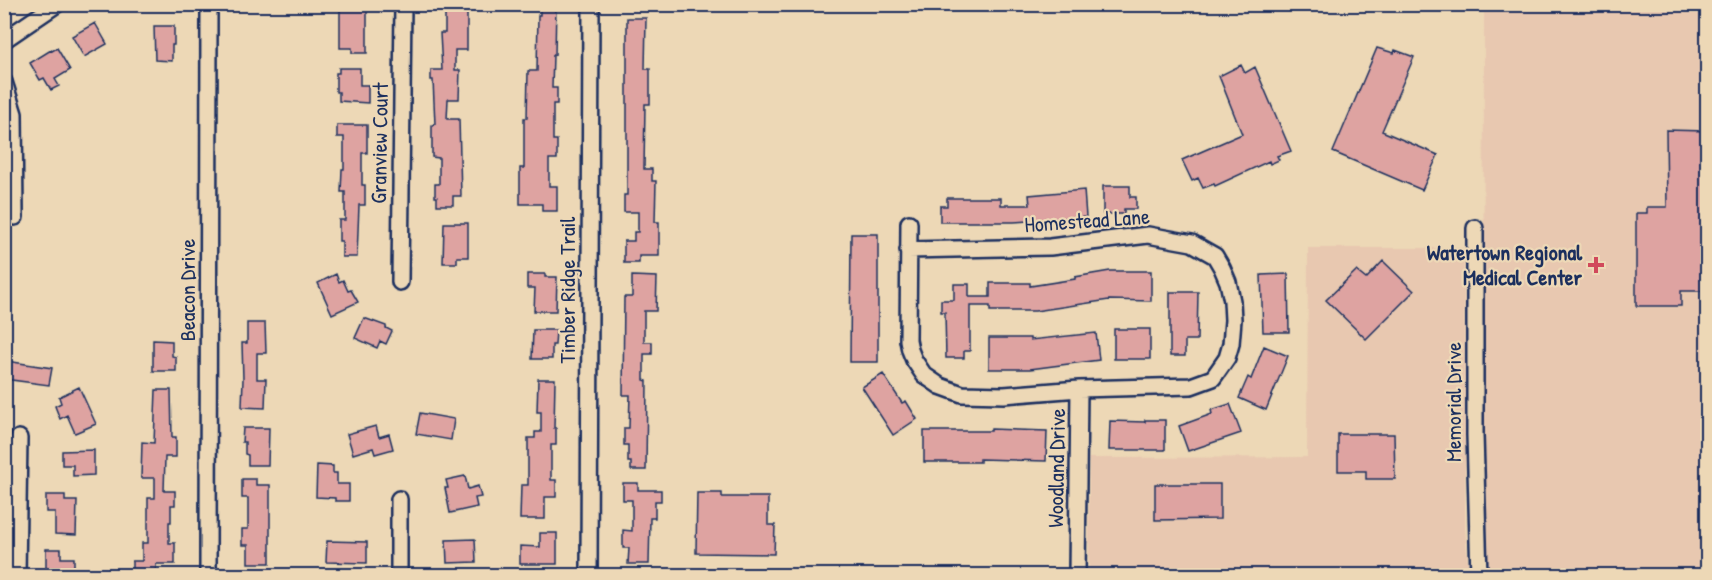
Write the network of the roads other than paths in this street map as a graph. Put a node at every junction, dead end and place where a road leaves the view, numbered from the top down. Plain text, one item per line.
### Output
1 (57, 4) edge
2 (209, 4) edge
3 (403, 4) edge
4 (591, 4) edge
5 (4, 40) edge
6 (4, 82) edge
7 (15, 217) dead end
8 (909, 223) dead end
9 (1475, 228) dead end
10 (908, 250) junction
11 (400, 282) dead end
12 (1079, 389) junction
13 (19, 438) dead end
14 (399, 499) dead end
15 (16, 576) edge
16 (208, 576) edge
17 (399, 576) edge
18 (589, 576) edge
19 (1077, 576) edge
20 (1479, 576) edge

1 - 5 street
2 - 16 street, Beacon Drive
3 - 11 street, Granview Court
4 - 18 street, Timber Ridge Trail
6 - 7 street
8 - 10 street, Woodland Drive
9 - 20 street, Memorial Drive
10 - 12 street, Woodland Drive
10 - 12 street, Homestead Lane
12 - 19 street, Woodland Drive
13 - 15 street
14 - 17 street

